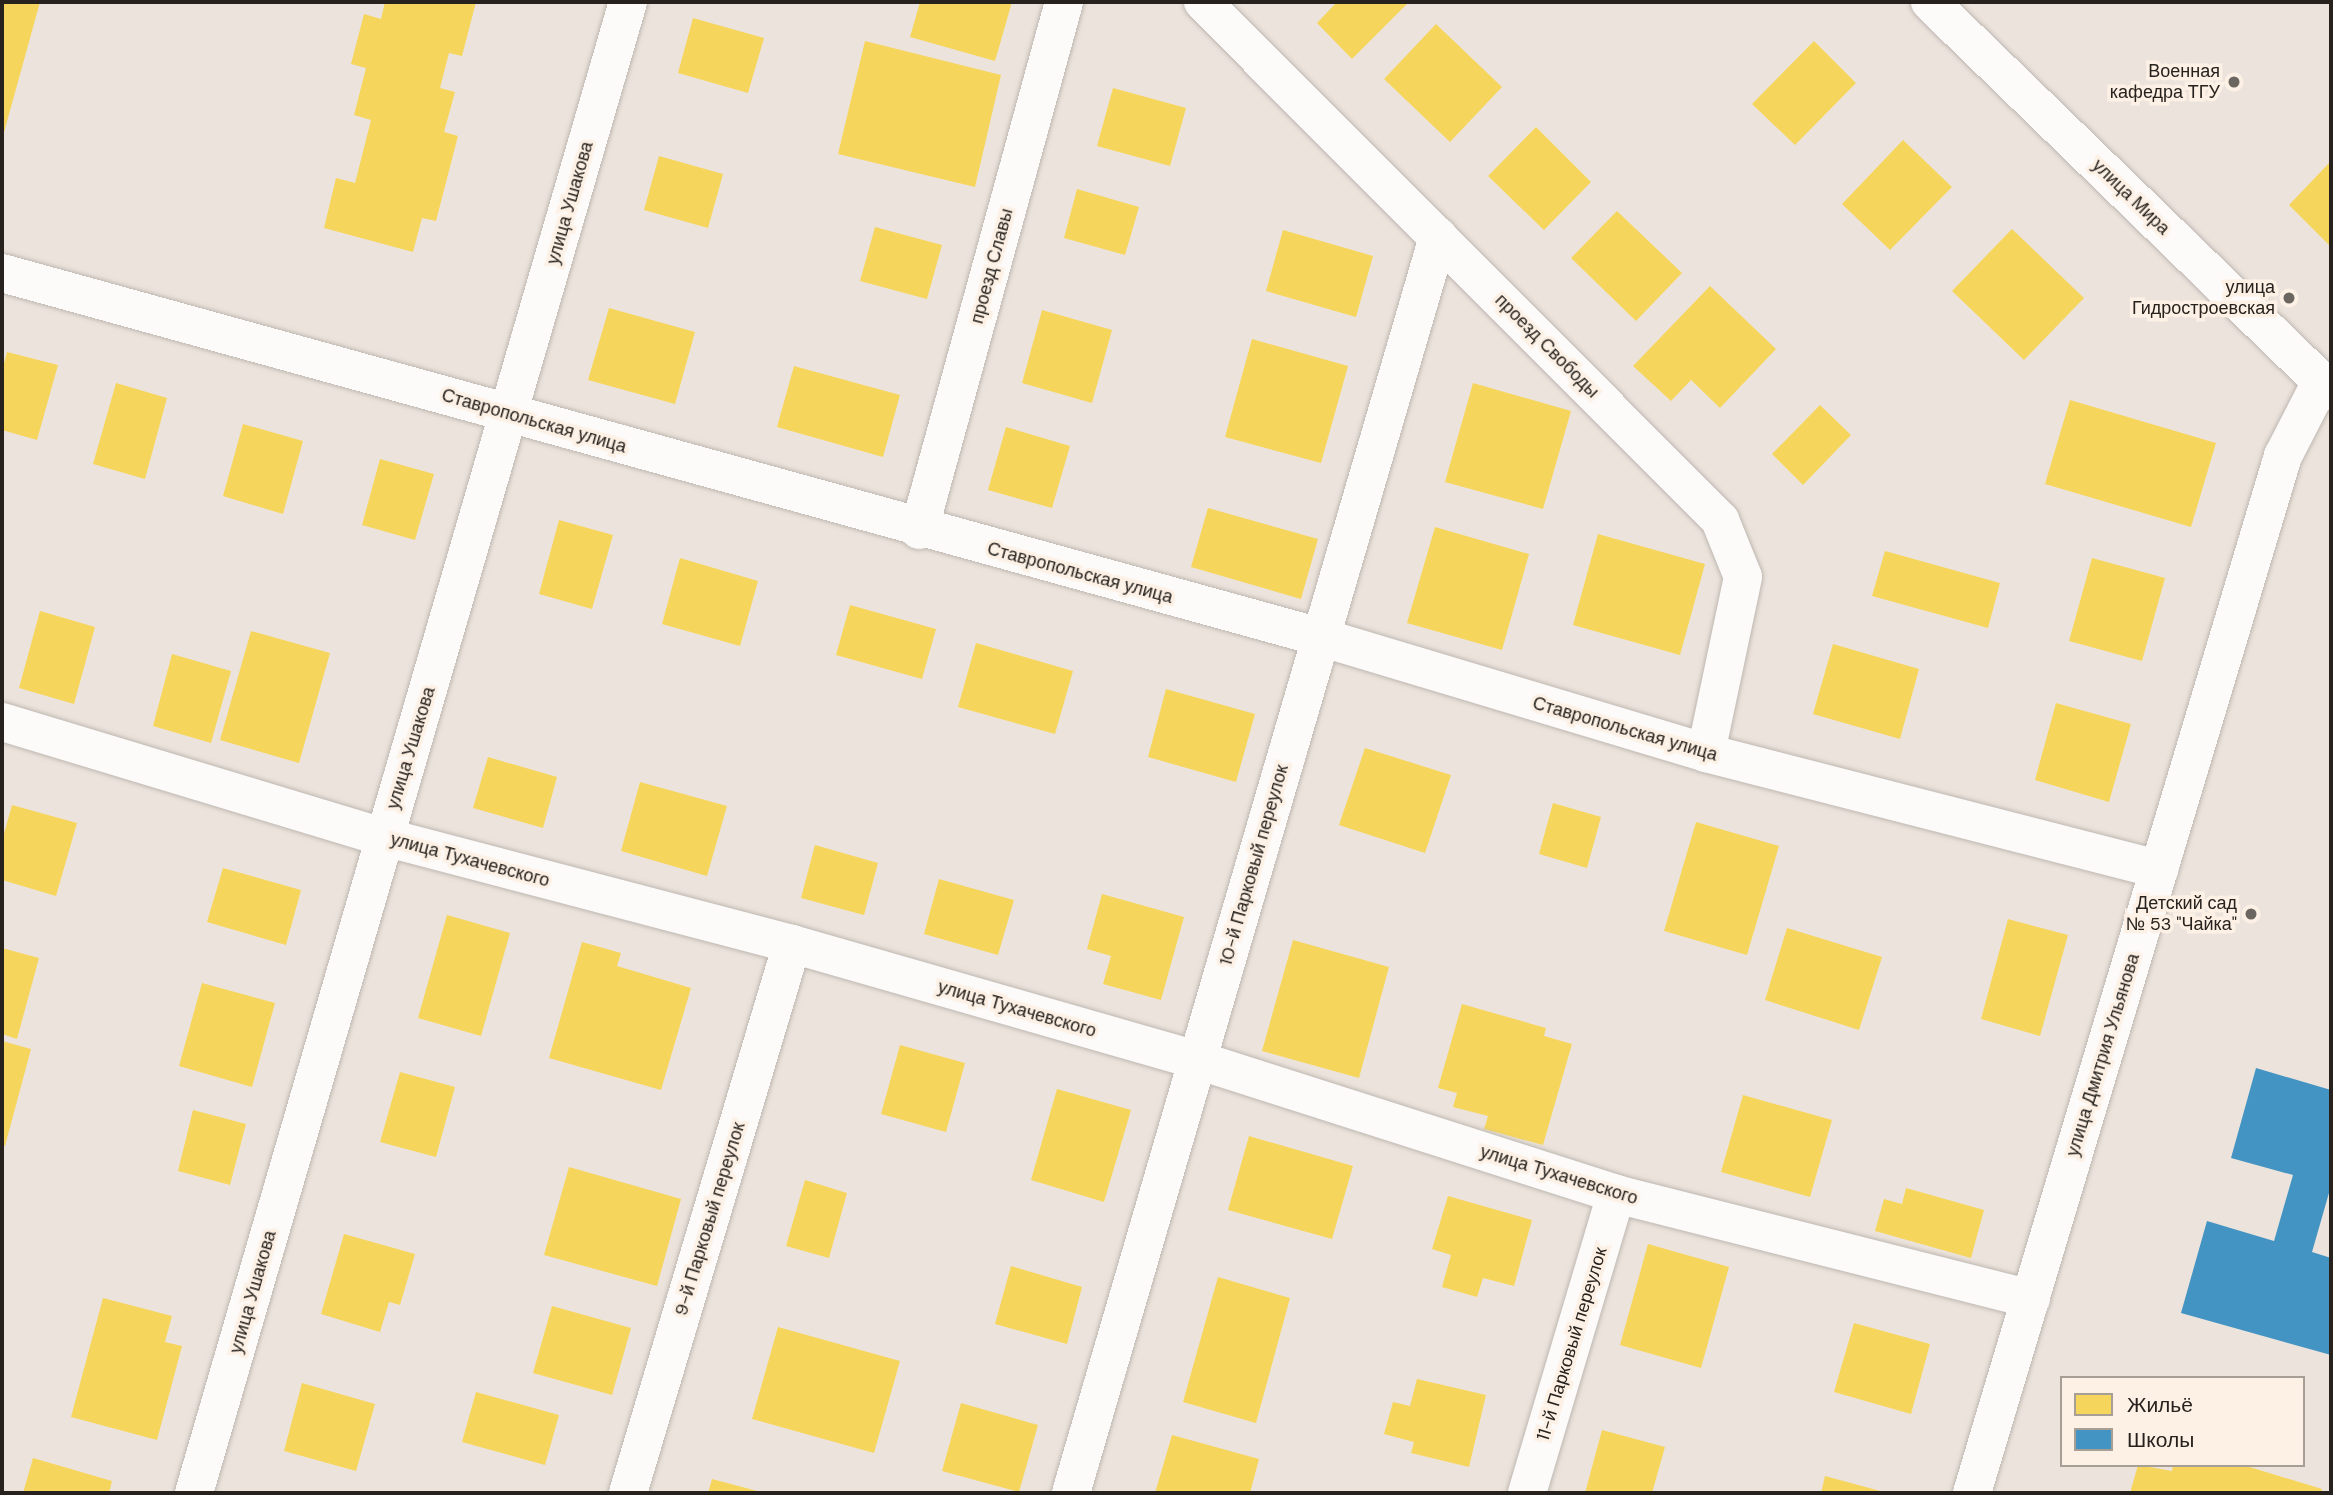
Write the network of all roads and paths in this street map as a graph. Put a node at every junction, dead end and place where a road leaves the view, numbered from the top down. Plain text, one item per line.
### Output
1 (628, 2) edge
2 (1064, 2) edge
3 (1203, 2) edge
4 (1930, 2) edge
5 (1438, 237) junction
6 (2, 273) edge
7 (2326, 386) edge
8 (510, 415) junction
9 (919, 530) junction
10 (1320, 637) junction
11 (2, 722) edge
12 (1706, 753) junction
13 (384, 837) junction
14 (2159, 869) junction
15 (792, 944) junction
16 (1197, 1060) junction
17 (1616, 1194) junction
18 (2031, 1299) junction
19 (194, 1493) edge
20 (628, 1493) edge
21 (1071, 1493) edge
22 (1527, 1493) edge
23 (1972, 1493) edge

1 - 8 street, улица Ушакова
2 - 9 street, проезд Славы
3 - 5 street, проезд Свободы
4 - 7 street, улица Мира
5 - 10 street, 10-й Парковый переулок
5 - 12 street, проезд Свободы
6 - 8 street, Ставропольская улица
7 - 14 street, улица Дмитрия Ульянова
8 - 9 street, Ставропольская улица
8 - 13 street, улица Ушакова
9 - 10 street, Ставропольская улица
10 - 12 street, Ставропольская улица
10 - 16 street, 10-й Парковый переулок
11 - 13 street, улица Тухачевского
12 - 14 street, Ставропольская улица
13 - 15 street, улица Тухачевского
13 - 19 street, улица Ушакова
14 - 18 street, улица Дмитрия Ульянова
15 - 16 street, улица Тухачевского
15 - 20 street, 9-й Парковый переулок
16 - 17 street, улица Тухачевского
16 - 21 street, 10-й Парковый переулок
17 - 18 street, улица Тухачевского
17 - 22 street, 11-й Парковый переулок
18 - 23 street, улица Дмитрия Ульянова

